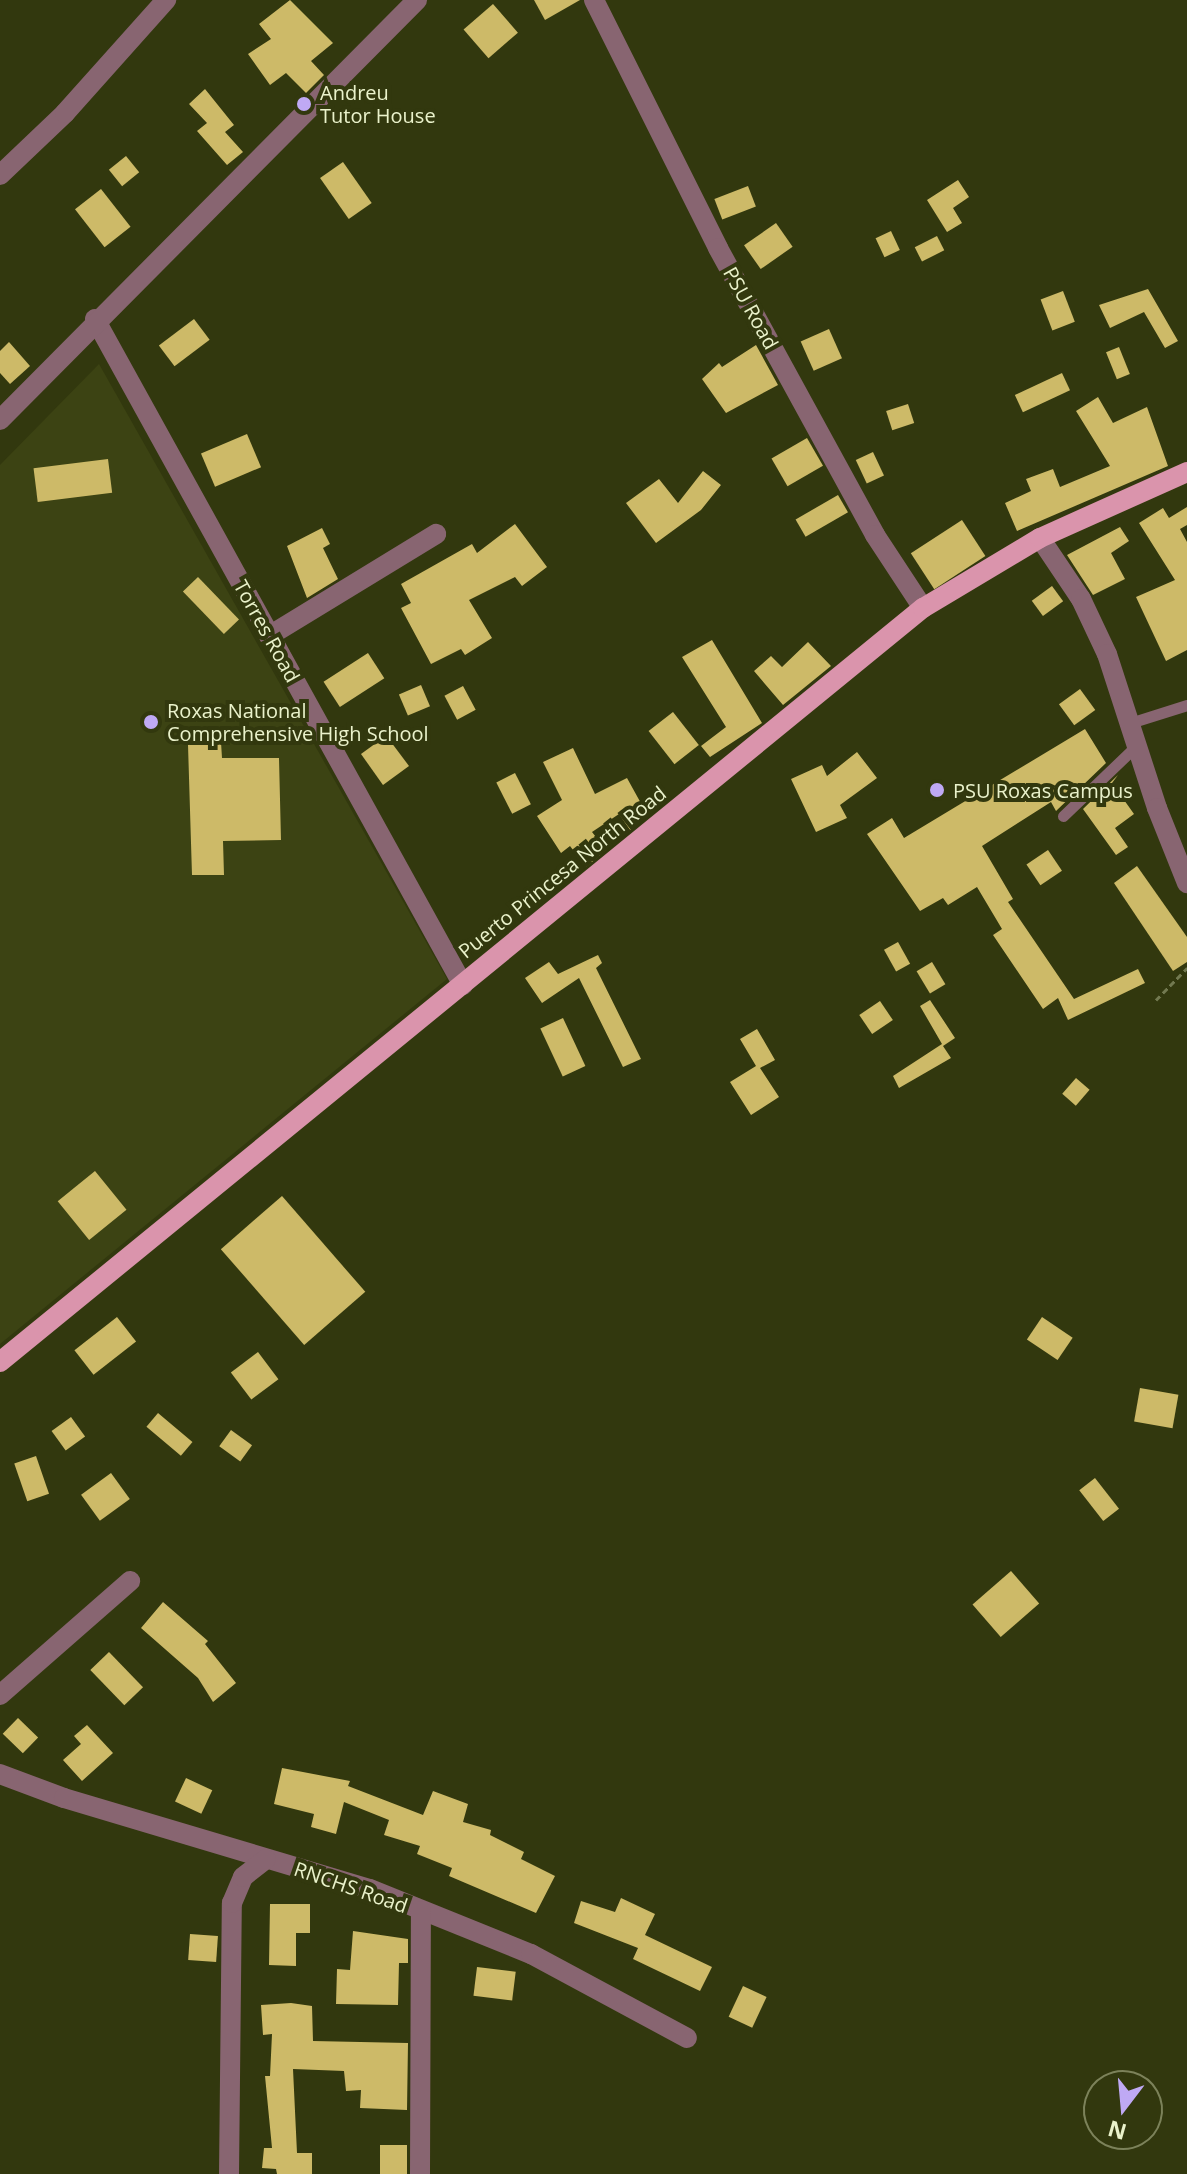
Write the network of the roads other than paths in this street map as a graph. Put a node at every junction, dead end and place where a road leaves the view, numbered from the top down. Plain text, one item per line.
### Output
1 (166, 0) edge
2 (417, 0) edge
3 (594, 0) edge
4 (0, 175) edge
5 (95, 319) junction
6 (0, 420) edge
7 (1187, 472) edge
8 (436, 534) dead end
9 (1040, 538) junction
10 (923, 608) junction
11 (269, 636) junction
12 (1187, 705) edge
13 (1133, 722) junction
14 (1138, 744) junction
15 (1063, 816) dead end
16 (1187, 883) edge
17 (463, 985) junction
18 (0, 1362) edge
19 (130, 1581) dead end
20 (0, 1695) edge
21 (0, 1774) edge
22 (266, 1859) junction
23 (421, 1911) junction
24 (687, 2038) dead end
25 (229, 2174) edge
26 (420, 2174) edge

1 - 4 street
2 - 5 street
3 - 10 street, PSU Road
5 - 6 street
5 - 11 street, Torres Road
7 - 9 main road, Puerto Princesa North Road
8 - 11 street
9 - 10 main road, Puerto Princesa North Road
9 - 13 street
10 - 17 main road, Puerto Princesa North Road
11 - 17 street, Torres Road
12 - 13 lane
13 - 14 street
14 - 15 lane
14 - 16 street
17 - 18 main road, Puerto Princesa North Road
19 - 20 street
21 - 22 street, RNCHS Road
22 - 23 street, RNCHS Road
22 - 25 street
23 - 24 street, RNCHS Road
23 - 26 street

